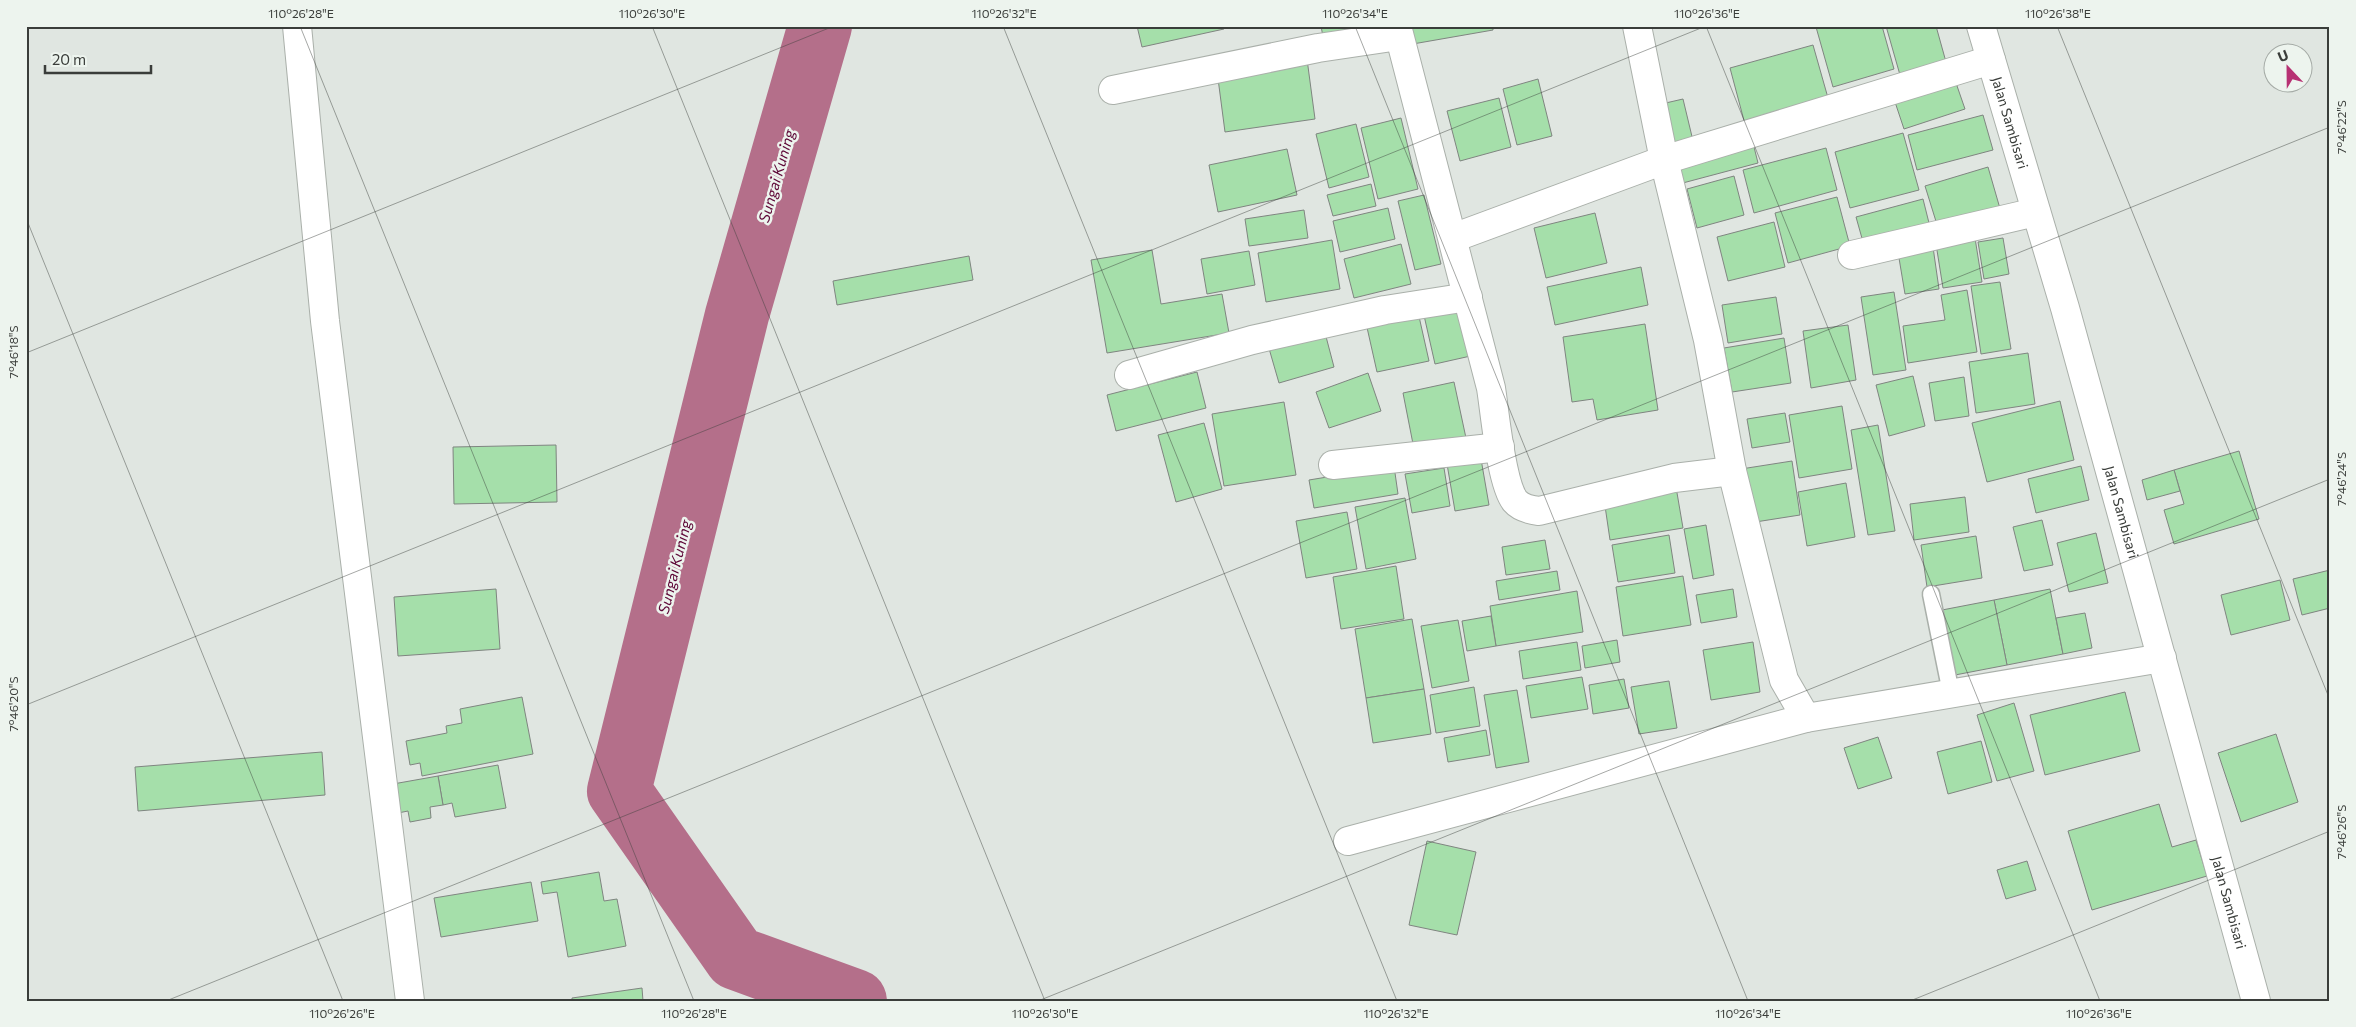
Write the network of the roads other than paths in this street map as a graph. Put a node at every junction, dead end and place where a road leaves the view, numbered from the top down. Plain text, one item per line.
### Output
1 (298, 26) edge
2 (1637, 26) edge
3 (1981, 26) edge
4 (1398, 31) edge
5 (1991, 60) junction
6 (1113, 90) dead end
7 (1664, 160) junction
8 (2036, 212) junction
9 (1453, 238) junction
10 (1852, 255) dead end
11 (1468, 297) junction
12 (1129, 375) dead end
13 (1500, 447) junction
14 (1333, 465) dead end
15 (1732, 470) junction
16 (1931, 594) dead end
17 (2162, 658) junction
18 (1951, 693) junction
19 (1806, 718) junction
20 (1348, 841) dead end
21 (410, 1001) edge
22 (2256, 1001) edge

1 - 21 street
2 - 7 street
3 - 5 street, Jalan Sambisari
4 - 6 street
4 - 9 street
5 - 7 street
5 - 8 street, Jalan Sambisari
7 - 9 street
7 - 15 street
8 - 10 street
8 - 17 street, Jalan Sambisari
9 - 11 street
11 - 12 street
11 - 13 street
13 - 14 street
13 - 15 street
15 - 19 street
16 - 18 lane
17 - 18 street
17 - 22 street, Jalan Sambisari
18 - 19 street
19 - 20 street

